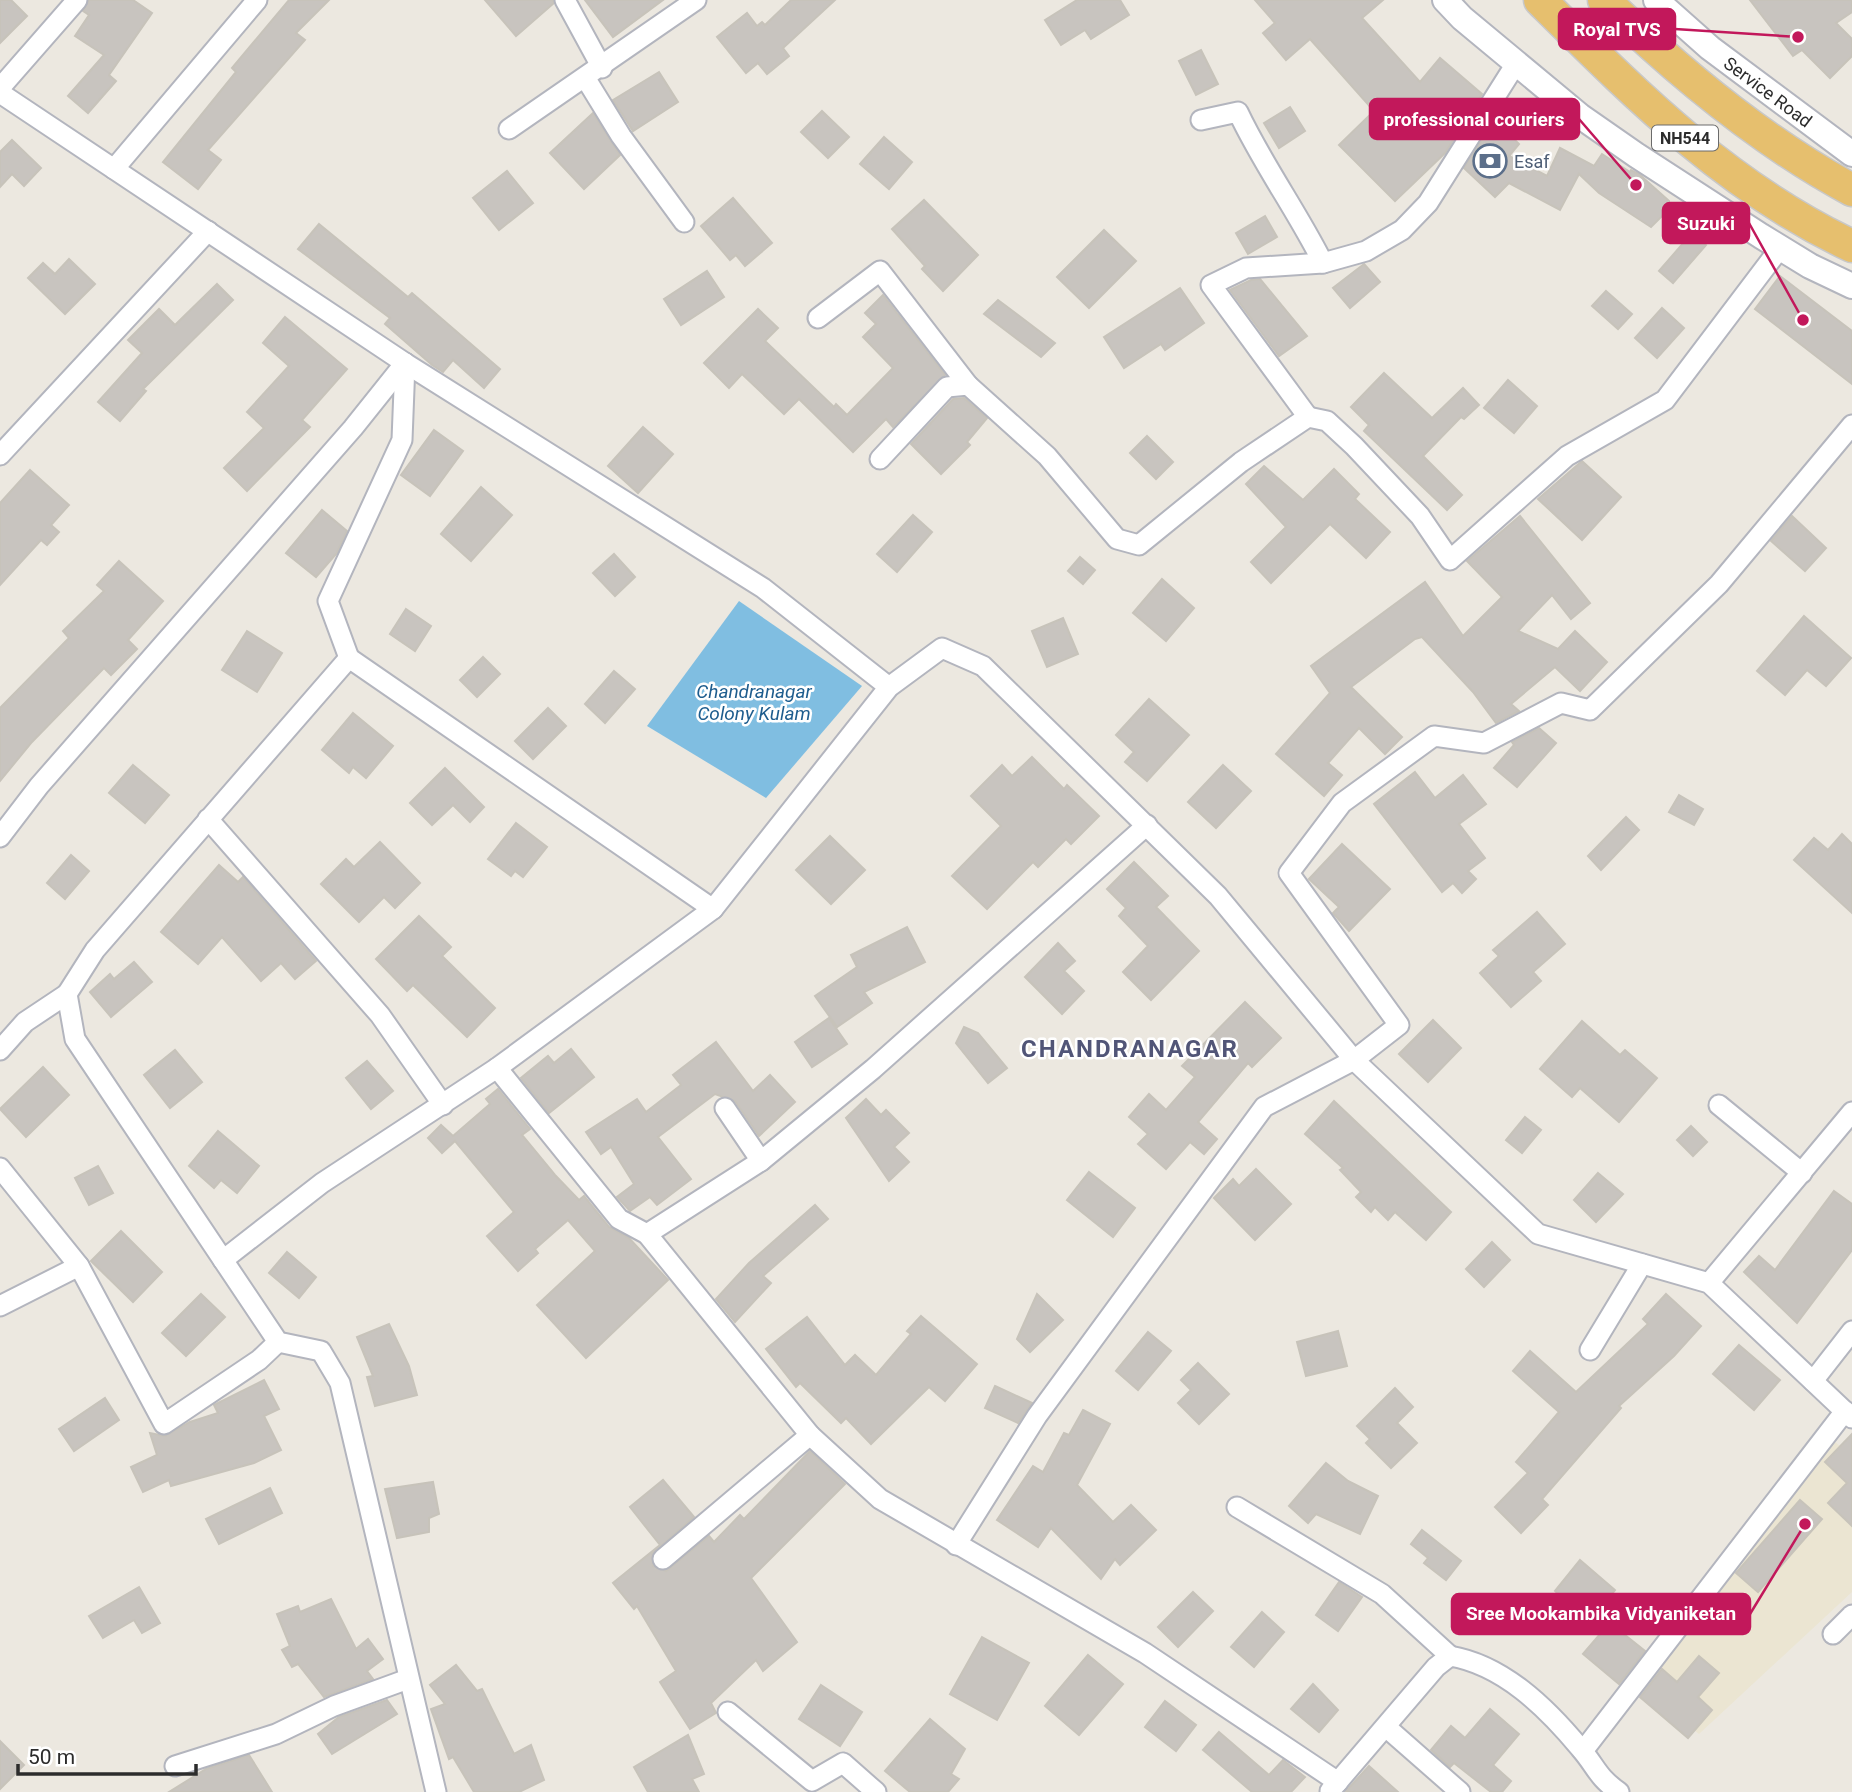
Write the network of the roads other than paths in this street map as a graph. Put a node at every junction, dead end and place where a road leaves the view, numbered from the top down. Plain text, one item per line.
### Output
1 (77, 0) edge
2 (257, 0) edge
3 (565, 0) edge
4 (696, 0) edge
5 (1445, 0) edge
6 (1540, 0) edge
7 (1604, 0) edge
8 (1656, 0) edge
9 (1517, 62) junction
10 (594, 73) junction
11 (0, 90) edge
12 (1201, 120) dead end
13 (509, 129) dead end
14 (1852, 154) edge
15 (114, 169) junction
16 (1852, 190) edge
17 (684, 222) dead end
18 (208, 232) junction
19 (1852, 246) edge
20 (1780, 248) junction
21 (1324, 263) junction
22 (1852, 286) edge
23 (818, 318) dead end
24 (405, 363) junction
25 (968, 385) junction
26 (1308, 417) junction
27 (1852, 425) edge
28 (0, 456) edge
29 (880, 459) dead end
30 (349, 658) junction
31 (889, 687) junction
32 (208, 819) junction
33 (1147, 825) junction
34 (0, 837) edge
35 (713, 909) junction
36 (67, 995) junction
37 (0, 1050) edge
38 (1354, 1060) junction
39 (497, 1068) junction
40 (443, 1105) junction
41 (1719, 1105) dead end
42 (725, 1108) dead end
43 (1852, 1112) edge
44 (761, 1161) junction
45 (0, 1168) edge
46 (1802, 1172) junction
47 (647, 1234) junction
48 (223, 1260) junction
49 (1642, 1264) junction
50 (79, 1266) junction
51 (1709, 1283) junction
52 (0, 1306) edge
53 (1852, 1331) edge
54 (278, 1342) junction
55 (1590, 1350) dead end
56 (1813, 1381) junction
57 (1848, 1415) edge
58 (810, 1435) junction
59 (1237, 1507) dead end
60 (956, 1545) junction
61 (663, 1559) dead end
62 (1852, 1615) edge
63 (1833, 1634) dead end
64 (1450, 1656) junction
65 (408, 1679) junction
66 (728, 1712) dead end
67 (1386, 1727) junction
68 (1583, 1751) junction
69 (175, 1766) dead end
70 (1334, 1787) edge
71 (436, 1792) edge
72 (876, 1792) edge
73 (1460, 1792) edge
74 (1619, 1792) edge

1 - 11 street
2 - 15 street
3 - 10 street
4 - 10 street
5 - 9 street
6 - 19 highway, NH544
7 - 16 highway, NH544
8 - 14 street, Service Road
9 - 20 street
9 - 21 street
10 - 13 street
10 - 17 street
11 - 15 street
12 - 21 street
15 - 18 street
18 - 24 street
18 - 28 street
20 - 22 street
20 - 26 street
21 - 26 street
23 - 25 street
24 - 30 street
24 - 31 street
24 - 34 street
25 - 26 street
25 - 29 street
27 - 38 street
30 - 32 street
30 - 35 street
31 - 33 street
31 - 35 street
32 - 36 street
32 - 40 street
33 - 38 street
33 - 44 street
35 - 39 street
36 - 37 street
36 - 48 street
38 - 49 street
38 - 60 street
39 - 40 street
39 - 47 street
40 - 48 street
41 - 46 street
42 - 44 street
43 - 46 street
44 - 47 street
45 - 50 street
46 - 51 street
47 - 58 street
48 - 54 street
49 - 51 street
49 - 55 street
50 - 52 street
50 - 54 street
51 - 56 street
53 - 56 street
54 - 65 street
56 - 57 street
57 - 68 street
58 - 60 street
58 - 61 street
59 - 64 street
60 - 70 street
62 - 63 street
64 - 67 street
64 - 68 street
65 - 69 street
65 - 71 street
66 - 72 street
67 - 70 street
67 - 73 street
68 - 74 street

